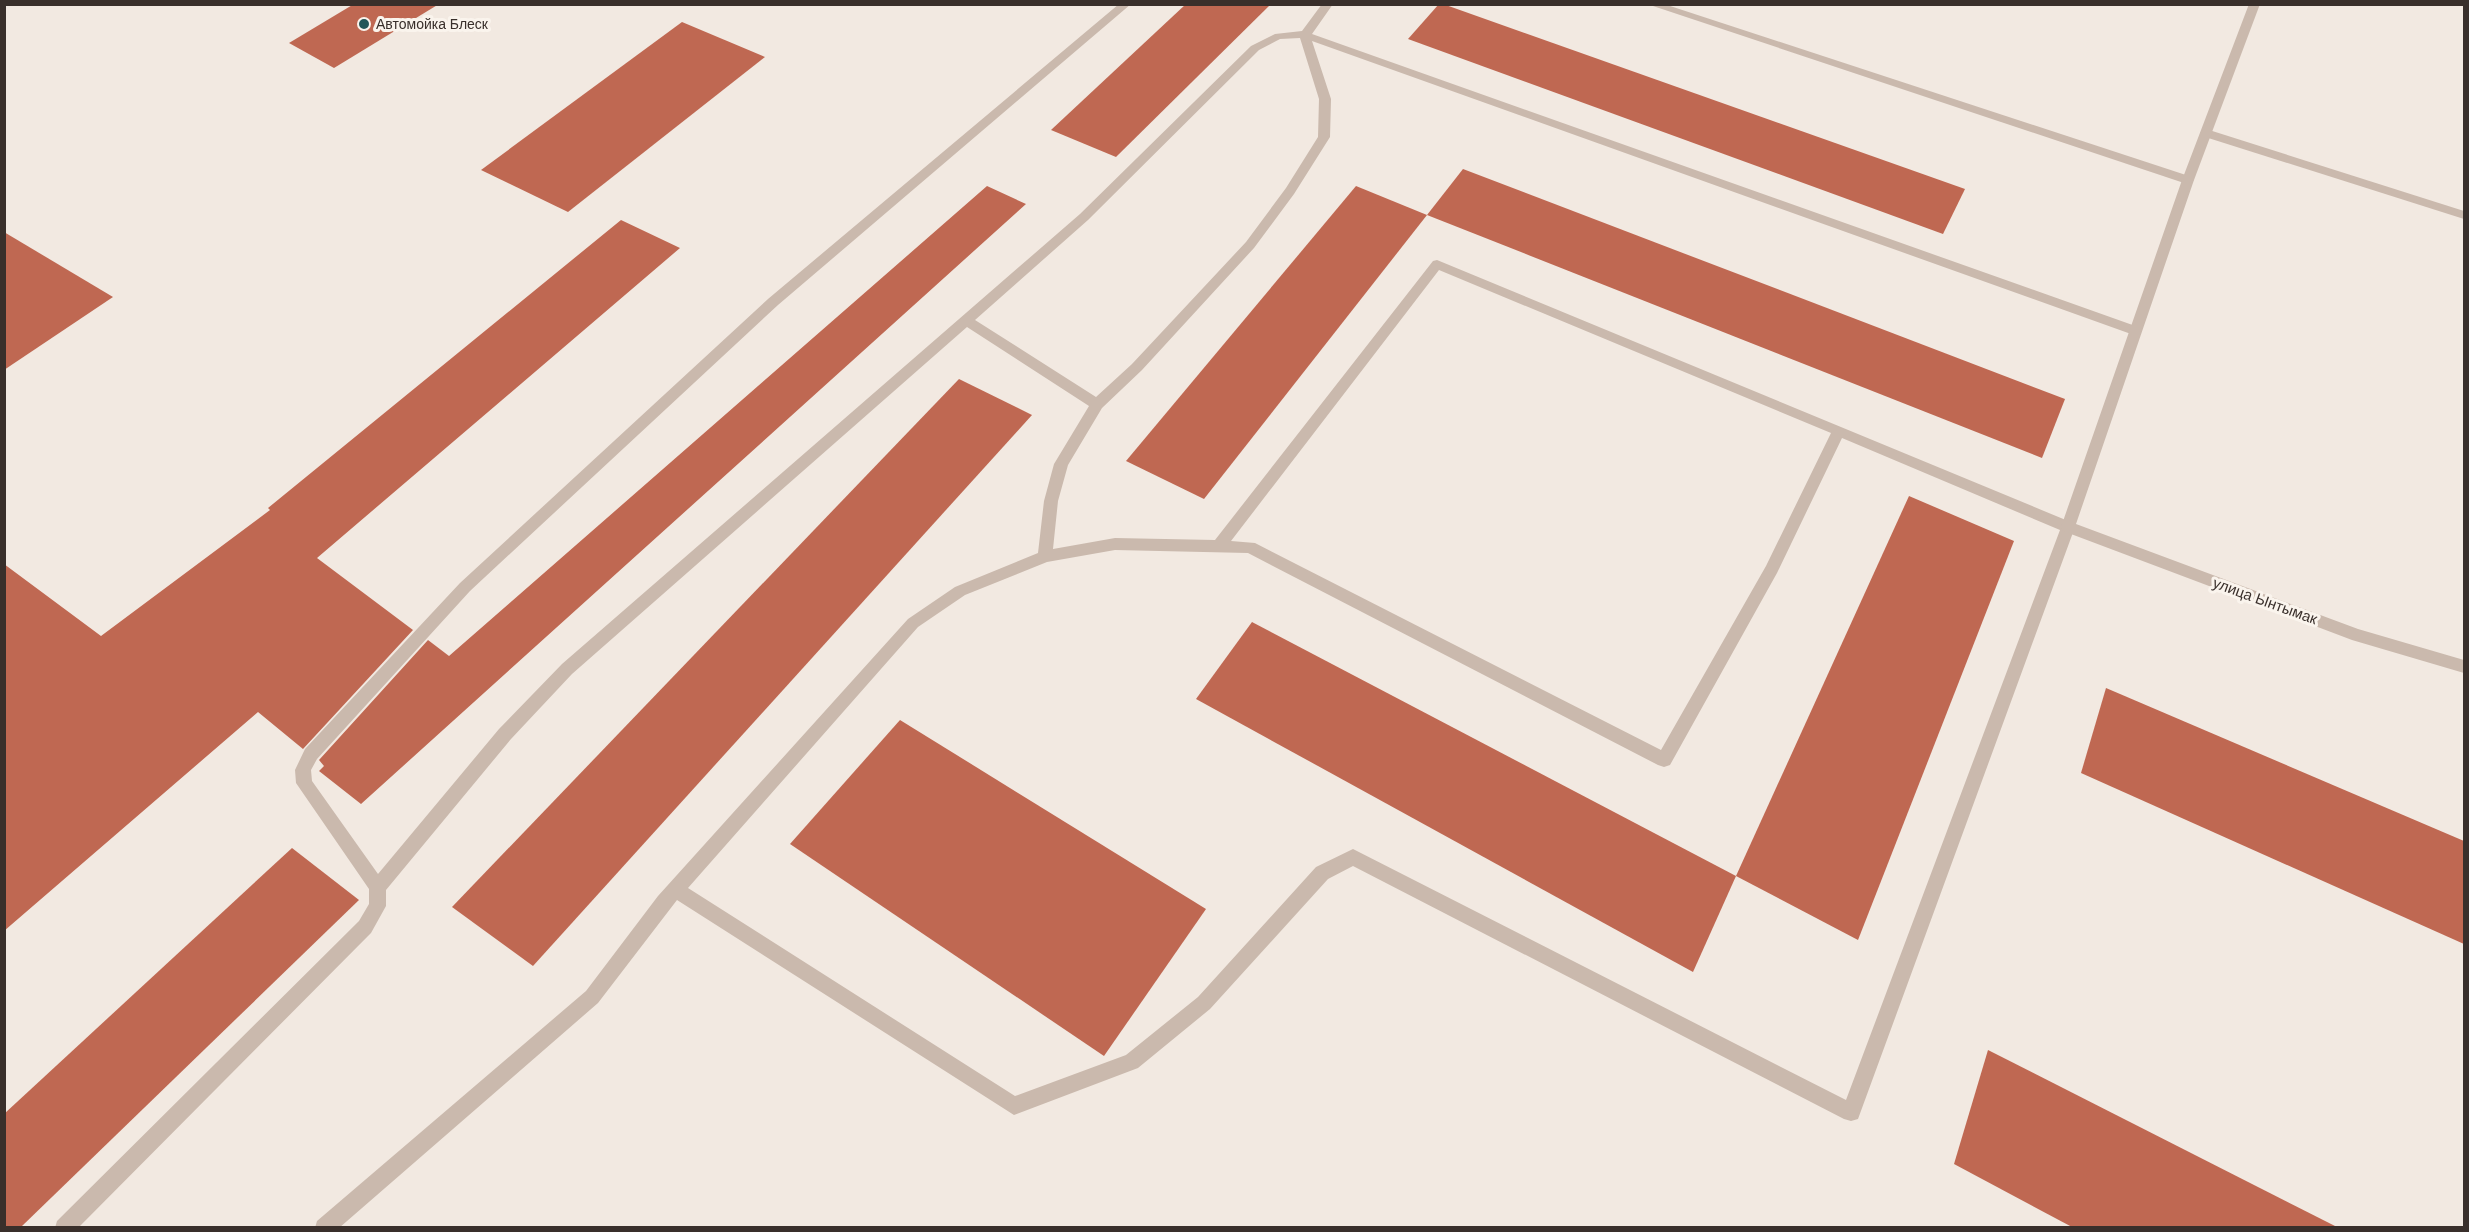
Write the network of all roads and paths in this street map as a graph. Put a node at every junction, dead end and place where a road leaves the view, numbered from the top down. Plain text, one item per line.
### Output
1 (1126, 4) edge
2 (1328, 4) edge
3 (1653, 4) edge
4 (2255, 4) edge
5 (1305, 35) junction
6 (2206, 133) junction
7 (2188, 180) junction
8 (2464, 215) edge
9 (966, 320) junction
10 (2136, 331) junction
11 (1097, 404) junction
12 (1839, 431) junction
13 (2068, 527) junction
14 (1217, 548) junction
15 (1045, 556) junction
16 (2464, 666) edge
17 (378, 887) junction
18 (676, 890) junction
19 (64, 1227) edge
20 (324, 1227) edge

1 - 17 street
2 - 5 street
3 - 7 street
4 - 6 street
5 - 9 street
5 - 10 street
5 - 11 street
6 - 7 street
6 - 8 street
7 - 10 street
9 - 11 street
9 - 17 street
10 - 13 street
11 - 15 street
12 - 13 street, улица Ынтымак
12 - 14 street, улица Ынтымак
12 - 14 street
13 - 16 street, улица Ынтымак
13 - 18 street
14 - 15 street
15 - 18 street
17 - 19 street
18 - 20 street

